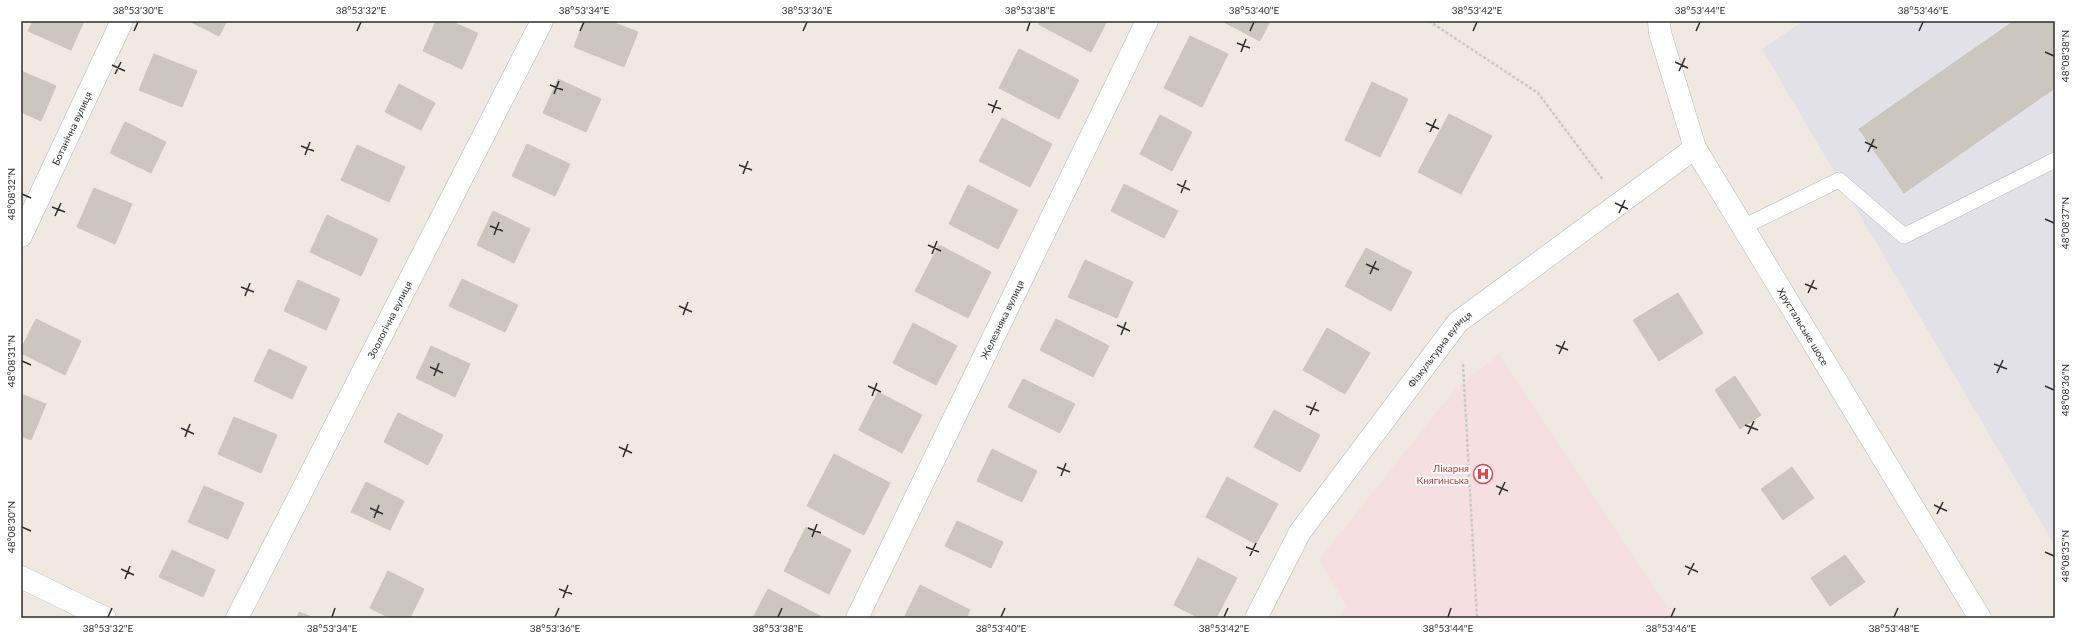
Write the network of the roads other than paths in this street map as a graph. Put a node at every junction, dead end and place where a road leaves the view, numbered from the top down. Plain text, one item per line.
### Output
1 (122, 21) edge
2 (542, 21) edge
3 (1148, 21) edge
4 (1658, 21) edge
5 (1695, 148) junction
6 (2055, 160) edge
7 (1743, 227) junction
8 (21, 236) edge
9 (21, 577) edge
10 (105, 618) edge
11 (237, 618) edge
12 (857, 618) edge
13 (1256, 618) edge
14 (1980, 618) edge

1 - 8 street, Ботанічна вулиця
2 - 11 street, Зоологічна вулиця
3 - 12 street, Железняка вулиця
4 - 5 street, Хрустальське шосе
5 - 7 street, Хрустальське шосе
5 - 13 street, Фізкультурна вулиця
6 - 7 lane
7 - 14 street, Хрустальське шосе
9 - 10 street

